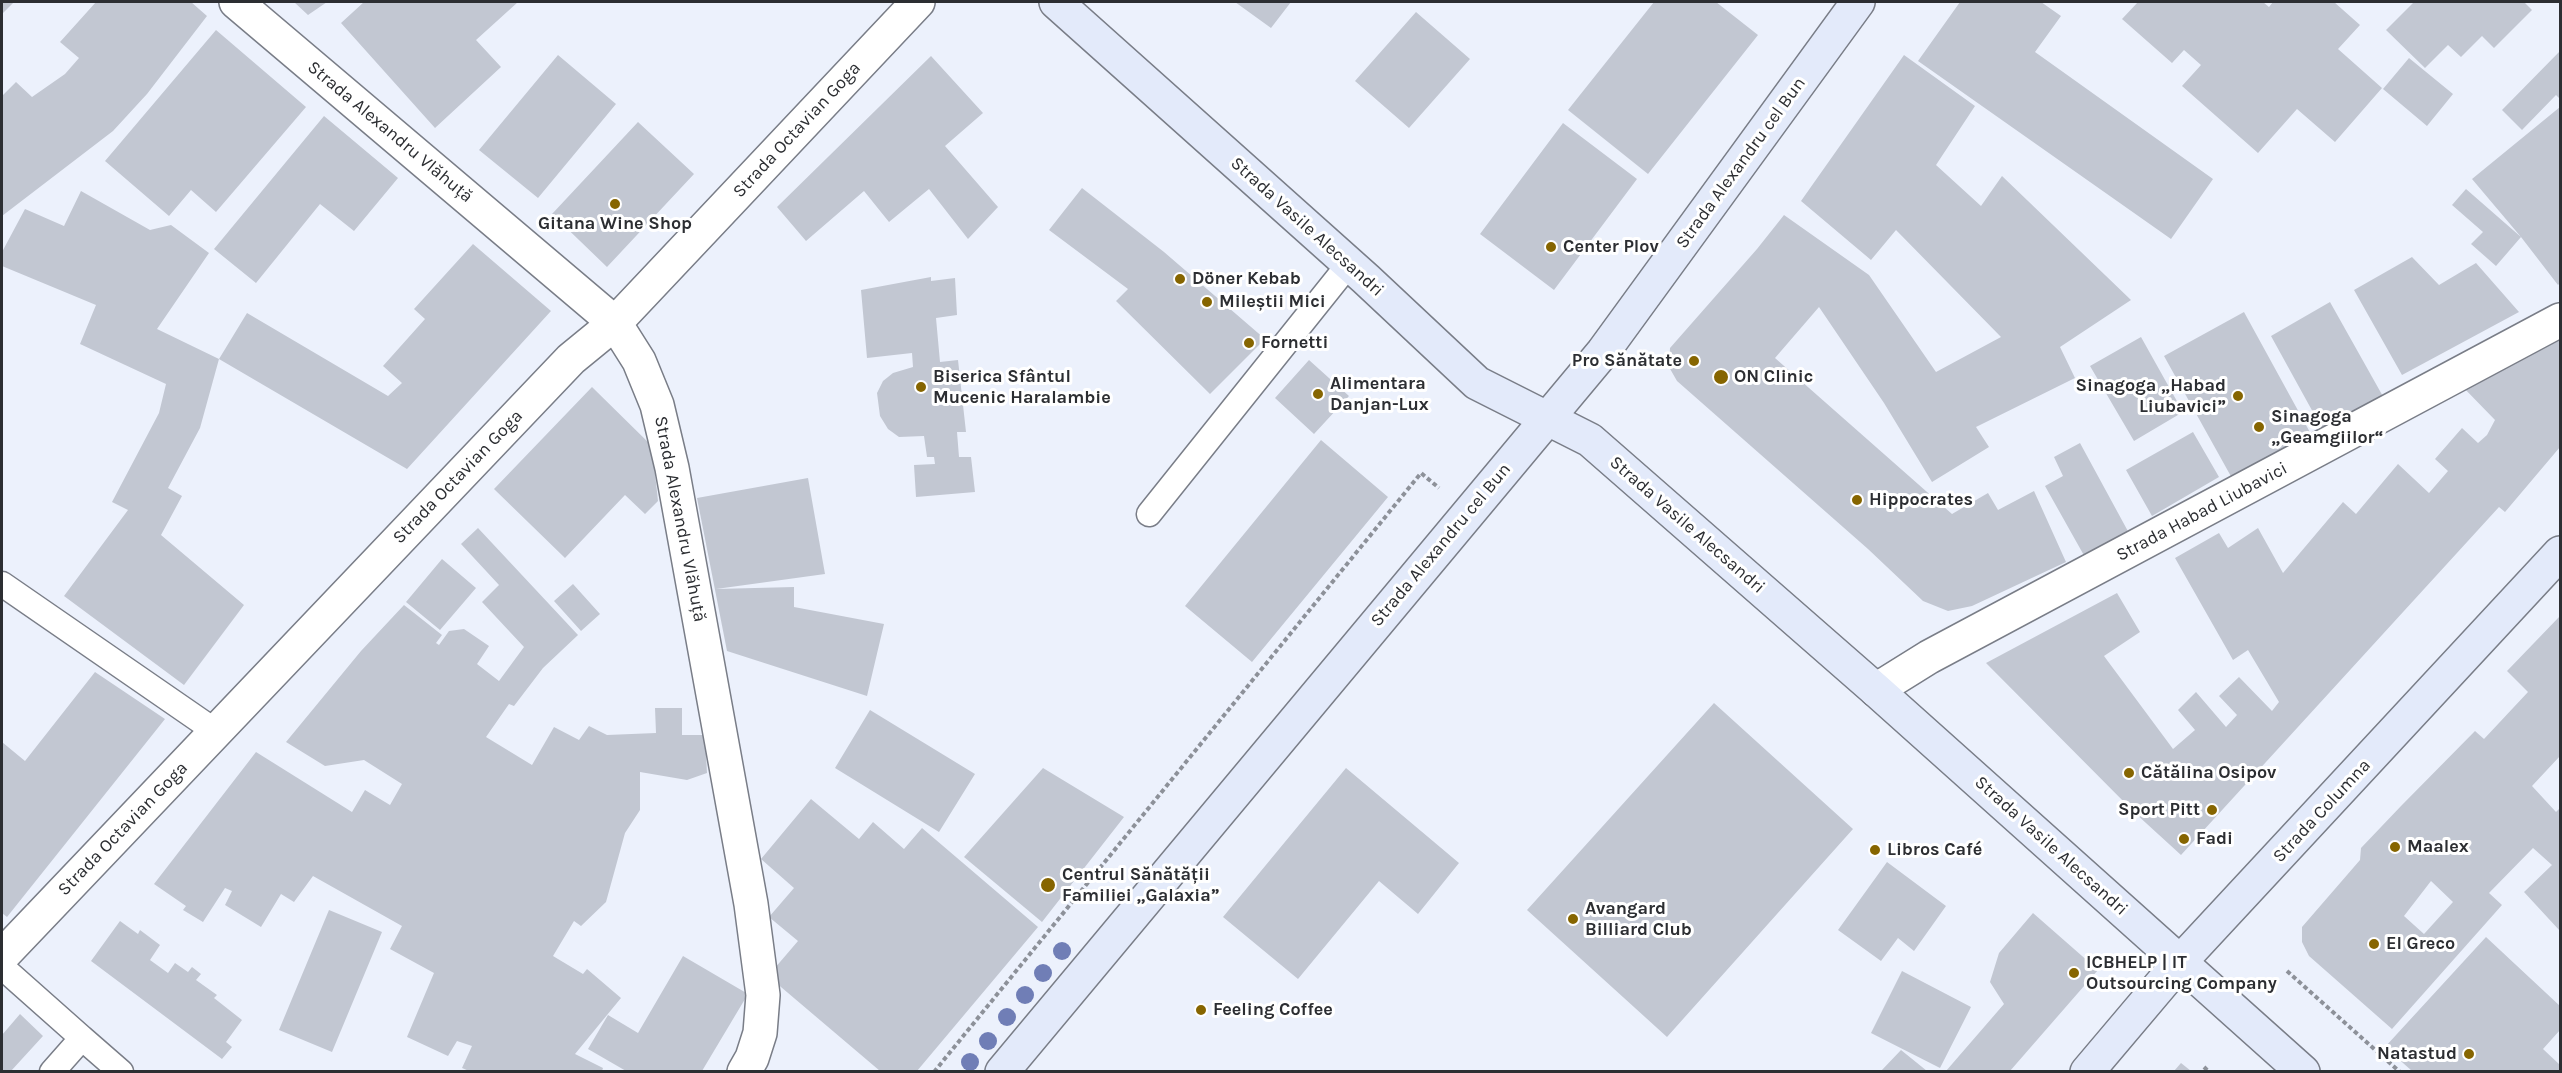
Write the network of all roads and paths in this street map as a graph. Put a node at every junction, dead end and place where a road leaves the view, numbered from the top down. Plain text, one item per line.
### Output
1 (236, 2) edge
2 (918, 2) edge
3 (1056, 2) edge
4 (1858, 2) edge
5 (1349, 264) junction
6 (2560, 320) edge
7 (615, 323) junction
8 (1547, 418) junction
9 (1468, 513) junction
10 (1149, 514) dead end
11 (2560, 553) edge
12 (2, 584) edge
13 (1876, 690) junction
14 (215, 731) junction
15 (2, 956) edge
16 (2180, 962) junction
17 (2, 967) edge
18 (2287, 970) dead end
19 (82, 1038) junction
20 (2204, 1067) dead end
21 (52, 1071) edge
22 (121, 1071) edge
23 (744, 1071) edge
24 (934, 1071) edge
25 (1002, 1071) edge
26 (2087, 1071) edge
27 (2209, 1071) edge
28 (2303, 1071) edge
29 (2400, 1071) edge

1 - 7 street, Strada Alexandru Vlăhuță
2 - 7 street, Strada Octavian Goga
3 - 5 main road, Strada Vasile Alecsandri
4 - 8 main road, Strada Alexandru cel Bun
5 - 8 main road, Strada Vasile Alecsandri
5 - 10 lane
6 - 13 street, Strada Habad Liubavici
7 - 14 street, Strada Octavian Goga
7 - 23 street, Strada Alexandru Vlăhuță
8 - 9 main road, Strada Alexandru cel Bun
8 - 13 main road, Strada Vasile Alecsandri
9 - 24 path
9 - 25 main road, Strada Alexandru cel Bun
11 - 16 main road, Strada Columna
12 - 14 lane
13 - 16 main road, Strada Vasile Alecsandri
14 - 15 street, Strada Octavian Goga
16 - 26 main road, Strada Columna
16 - 28 main road, Strada Vasile Alecsandri
17 - 19 lane
18 - 29 path
19 - 21 lane
19 - 22 lane
20 - 27 path

